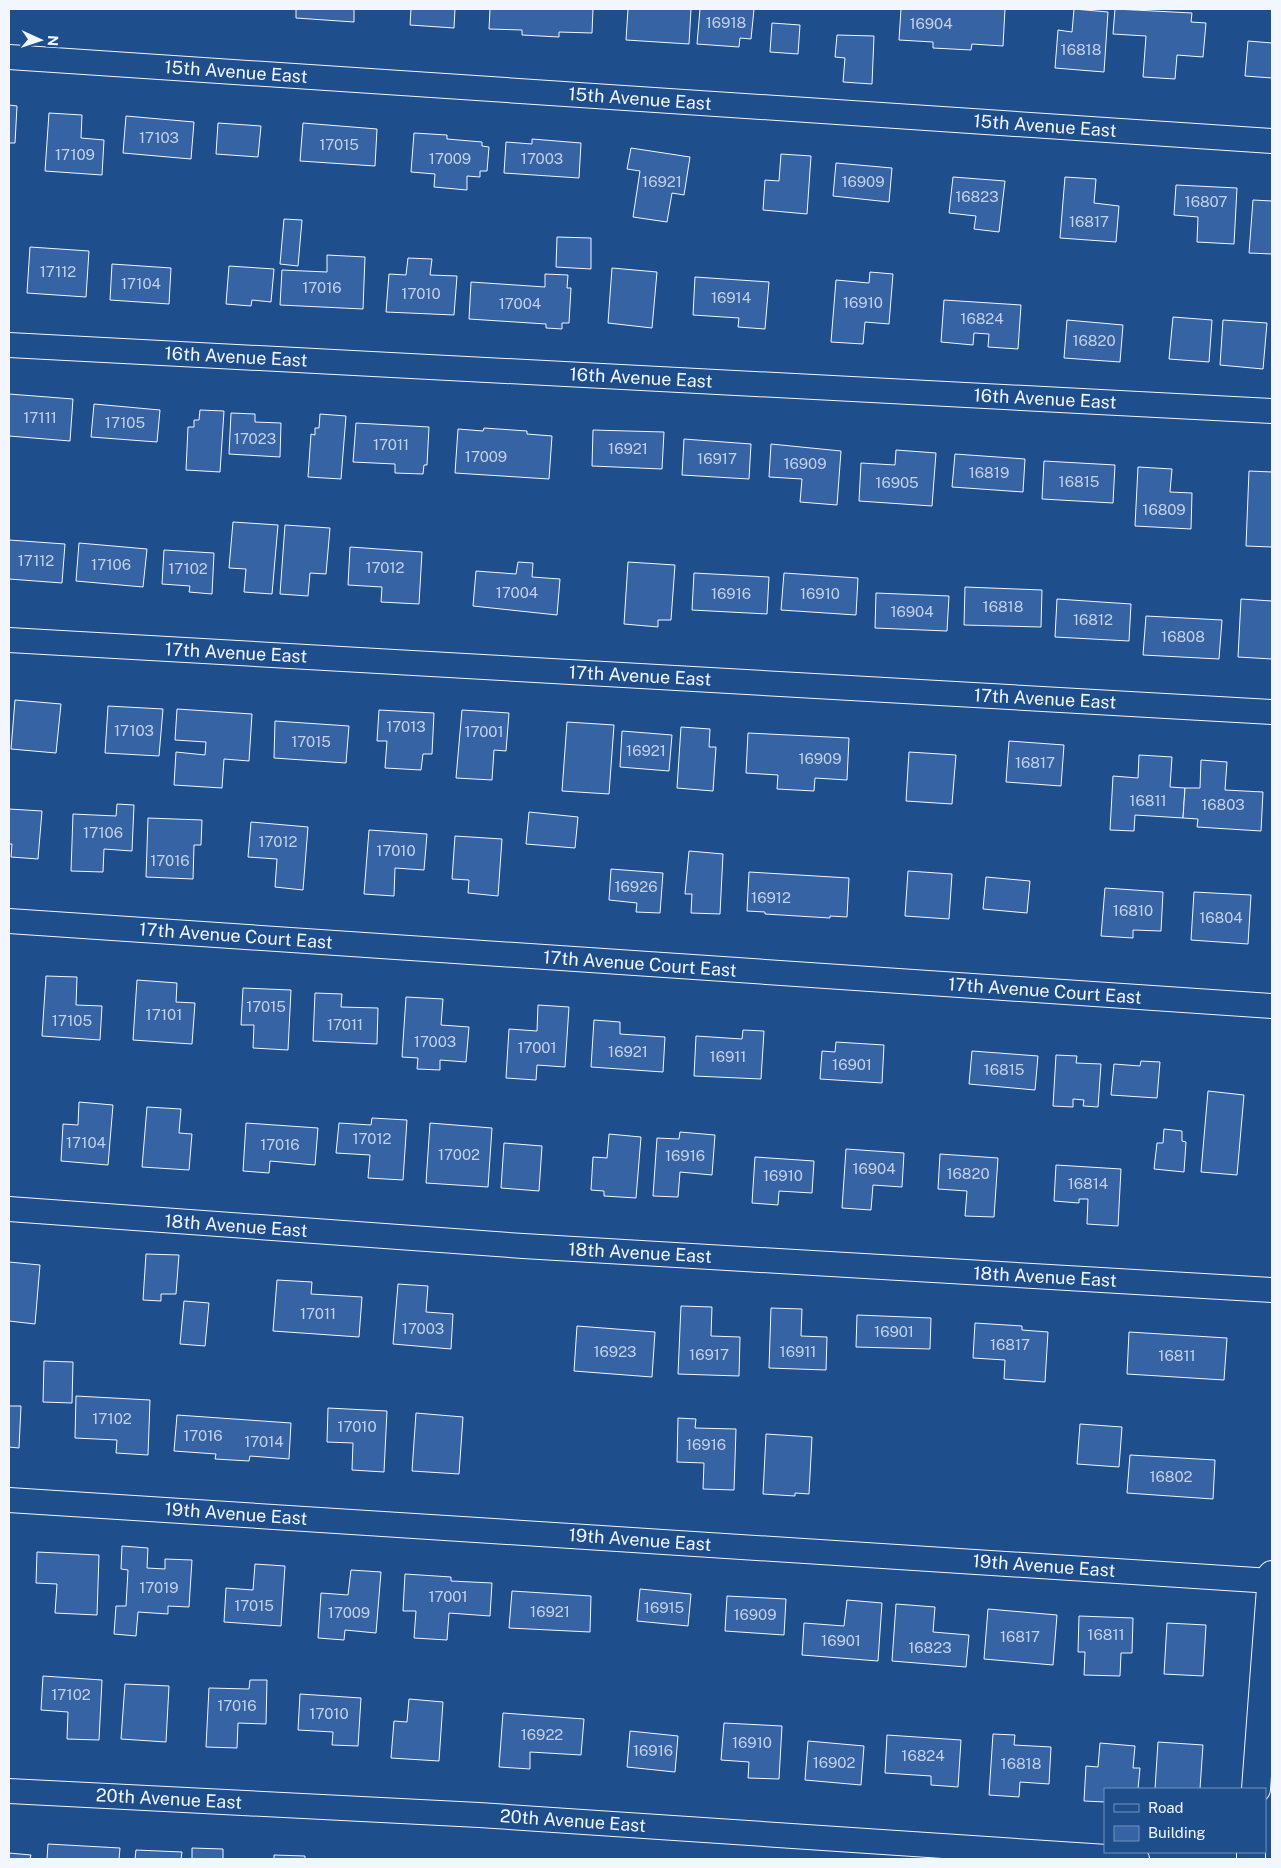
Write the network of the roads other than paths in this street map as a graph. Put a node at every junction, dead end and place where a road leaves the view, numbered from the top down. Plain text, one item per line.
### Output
1 (9, 57) edge
2 (1272, 141) edge
3 (9, 345) edge
4 (1272, 411) edge
5 (9, 640) edge
6 (1272, 712) edge
7 (9, 921) edge
8 (1272, 1006) edge
9 (9, 1209) edge
10 (1272, 1290) edge
11 (9, 1500) edge
12 (1272, 1574) edge
13 (1272, 1581) edge
14 (1256, 1788) edge
15 (9, 1791) edge
16 (1137, 1859) edge

1 - 2 street, 15th Avenue East
3 - 4 street, 16th Avenue East
5 - 6 street, 17th Avenue East
7 - 8 street, 17th Avenue Court East
9 - 10 street, 18th Avenue East
11 - 13 street, 19th Avenue East
12 - 13 street
13 - 14 street
15 - 16 street, 20th Avenue East

